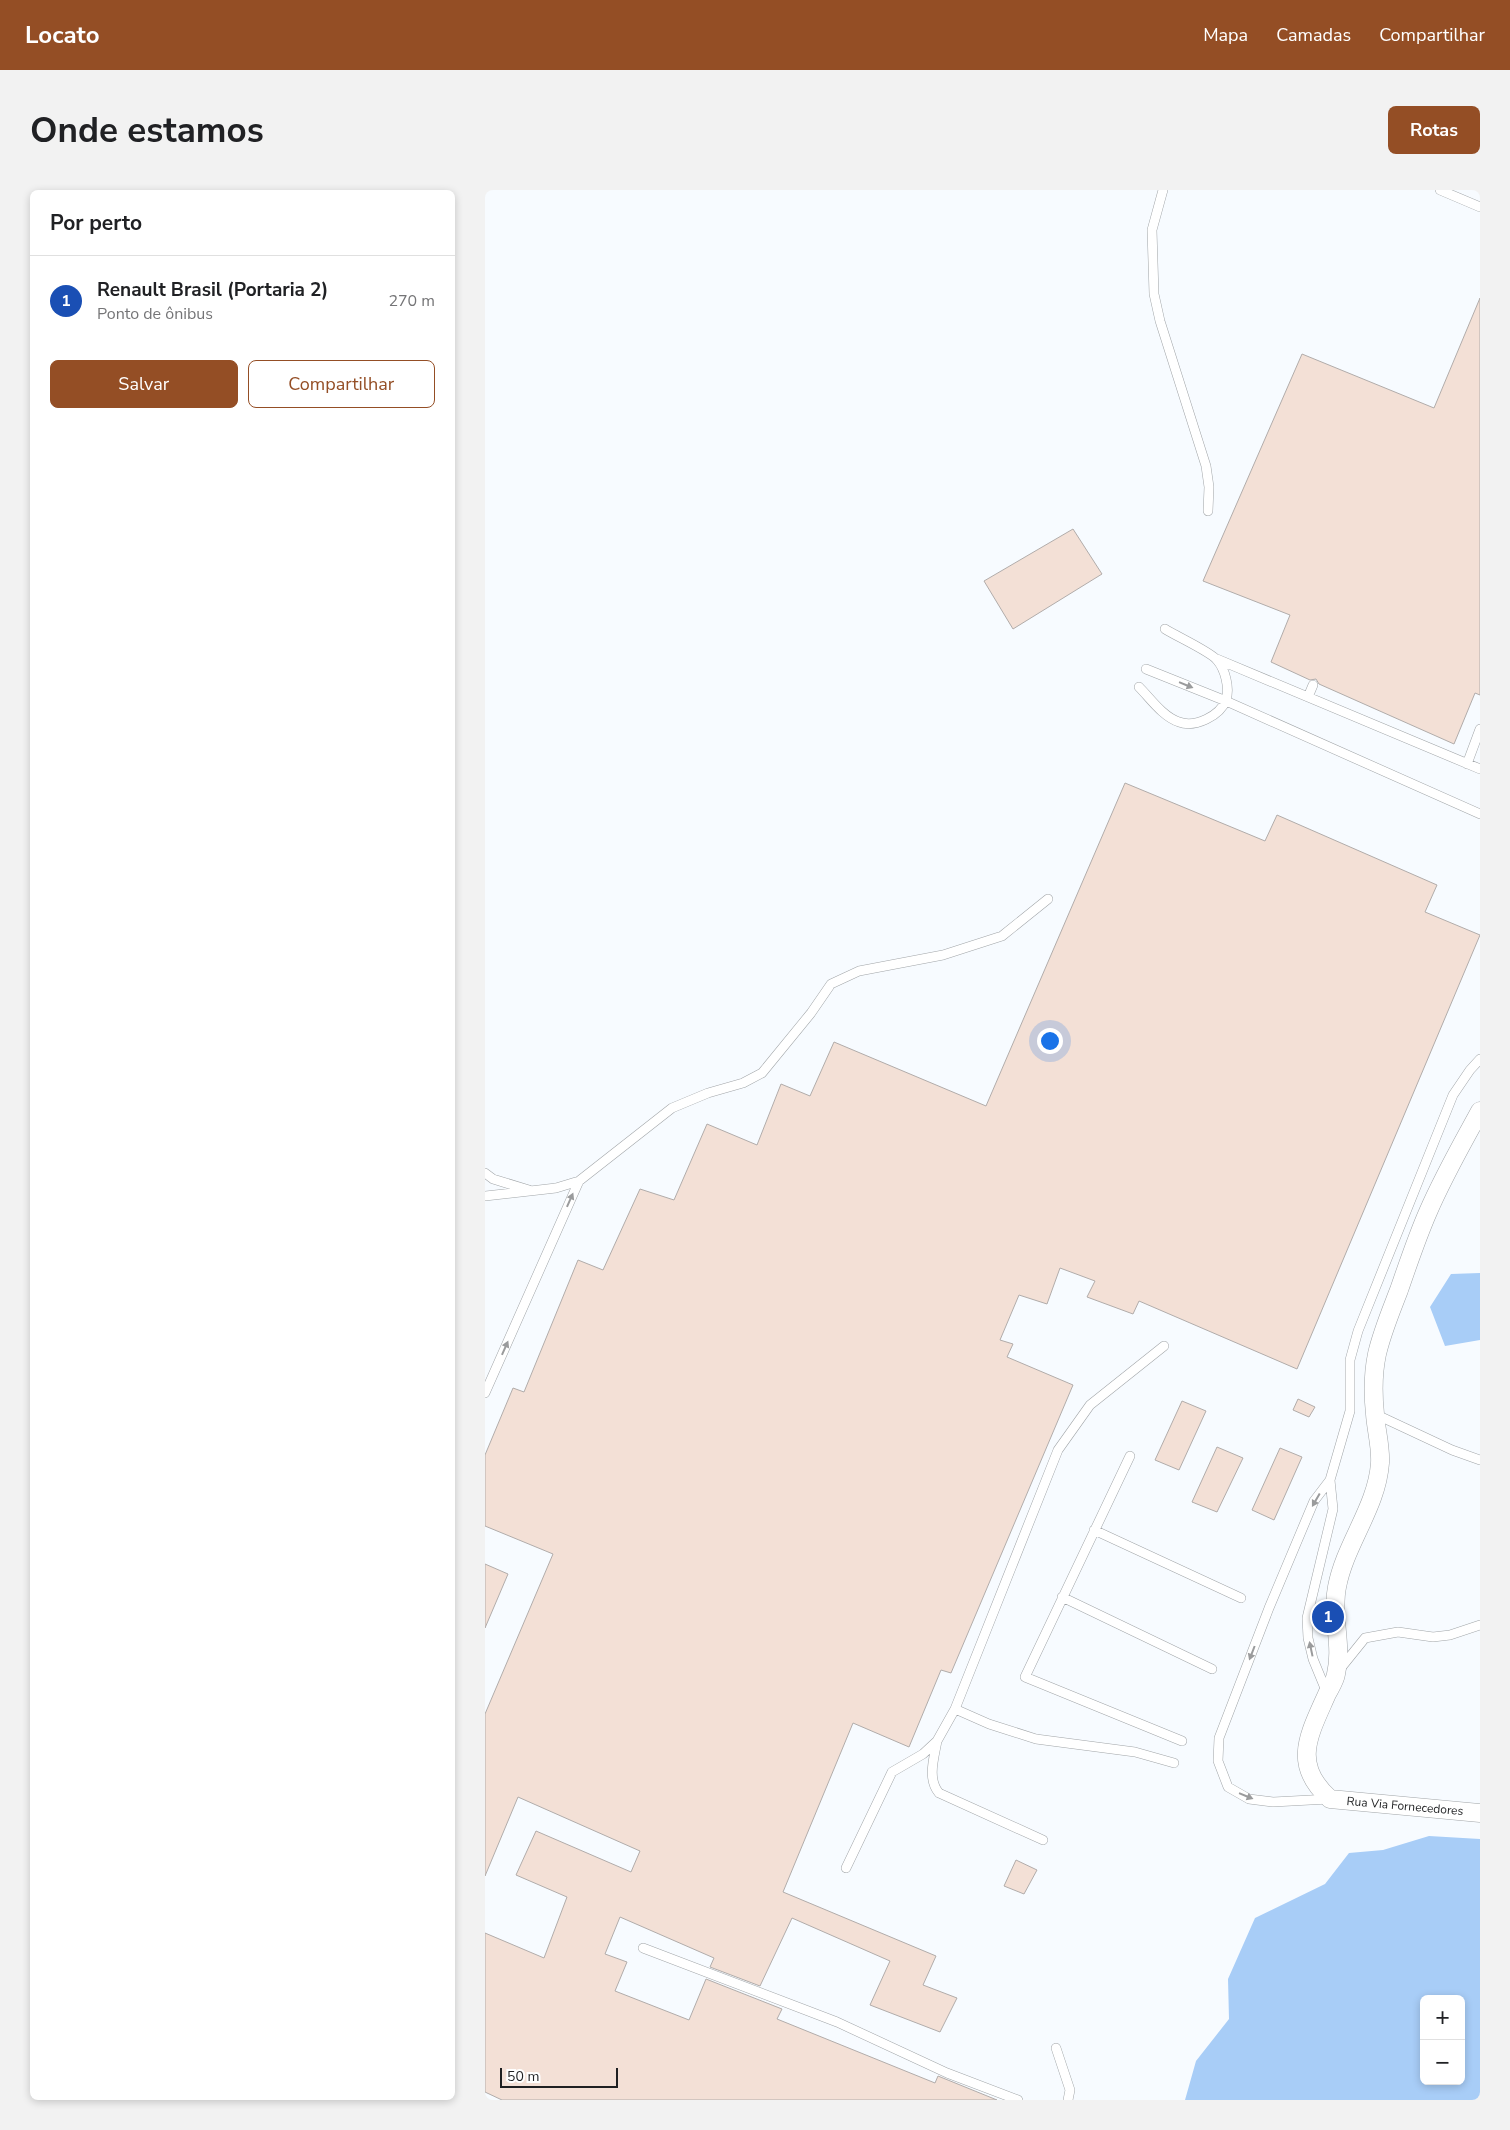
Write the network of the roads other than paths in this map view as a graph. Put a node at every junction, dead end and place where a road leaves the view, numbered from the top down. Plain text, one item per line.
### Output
1 (1163, 190) edge
2 (1440, 190) edge
3 (1480, 207) edge
4 (1208, 511) dead end
5 (1165, 629) dead end
6 (1217, 659) junction
7 (1147, 669) dead end
8 (1313, 685) dead end
9 (1139, 687) dead end
10 (1308, 697) junction
11 (1226, 701) junction
12 (1480, 729) edge
13 (1467, 764) junction
14 (1480, 769) edge
15 (1480, 814) edge
16 (1048, 899) dead end
17 (1480, 1059) edge
18 (1480, 1111) edge
19 (485, 1173) edge
20 (579, 1181) junction
21 (534, 1191) junction
22 (485, 1196) edge
23 (1164, 1346) dead end
24 (485, 1393) edge
25 (1375, 1414) junction
26 (1130, 1456) dead end
27 (1480, 1460) edge
28 (1330, 1480) junction
29 (1094, 1530) junction
30 (1062, 1597) junction
31 (1241, 1598) dead end
32 (1479, 1624) edge
33 (1212, 1669) dead end
34 (1336, 1675) junction
35 (1327, 1694) junction
36 (955, 1709) junction
37 (937, 1741) junction
38 (1182, 1741) dead end
39 (1173, 1762) dead end
40 (1330, 1799) junction
41 (1480, 1813) edge
42 (1043, 1840) dead end
43 (846, 1868) dead end
44 (643, 1948) dead end
45 (1056, 2048) dead end
46 (1018, 2100) edge
47 (1068, 2100) edge

1 - 4 lane
2 - 3 lane
5 - 6 lane
6 - 10 lane
6 - 11 lane
7 -> 11 lane
8 - 10 lane
9 - 11 lane
10 - 13 lane
11 - 15 lane
12 - 13 lane
13 - 14 lane
16 - 20 lane
17 - 28 lane
18 - 25 street
19 - 21 lane
20 - 21 lane
24 -> 20 lane
21 - 22 lane
23 - 36 lane
25 - 27 lane
25 - 34 street
26 - 29 lane
35 -> 28 lane
28 -> 40 lane
29 - 30 lane
29 - 31 lane
30 - 33 lane
30 - 38 lane
32 - 34 lane
34 - 35 street
35 - 40 street
36 - 37 lane
36 - 39 lane
37 - 42 lane
37 - 43 lane
40 - 41 street, Rua Via Fornecedores
44 - 46 lane
45 - 47 lane

